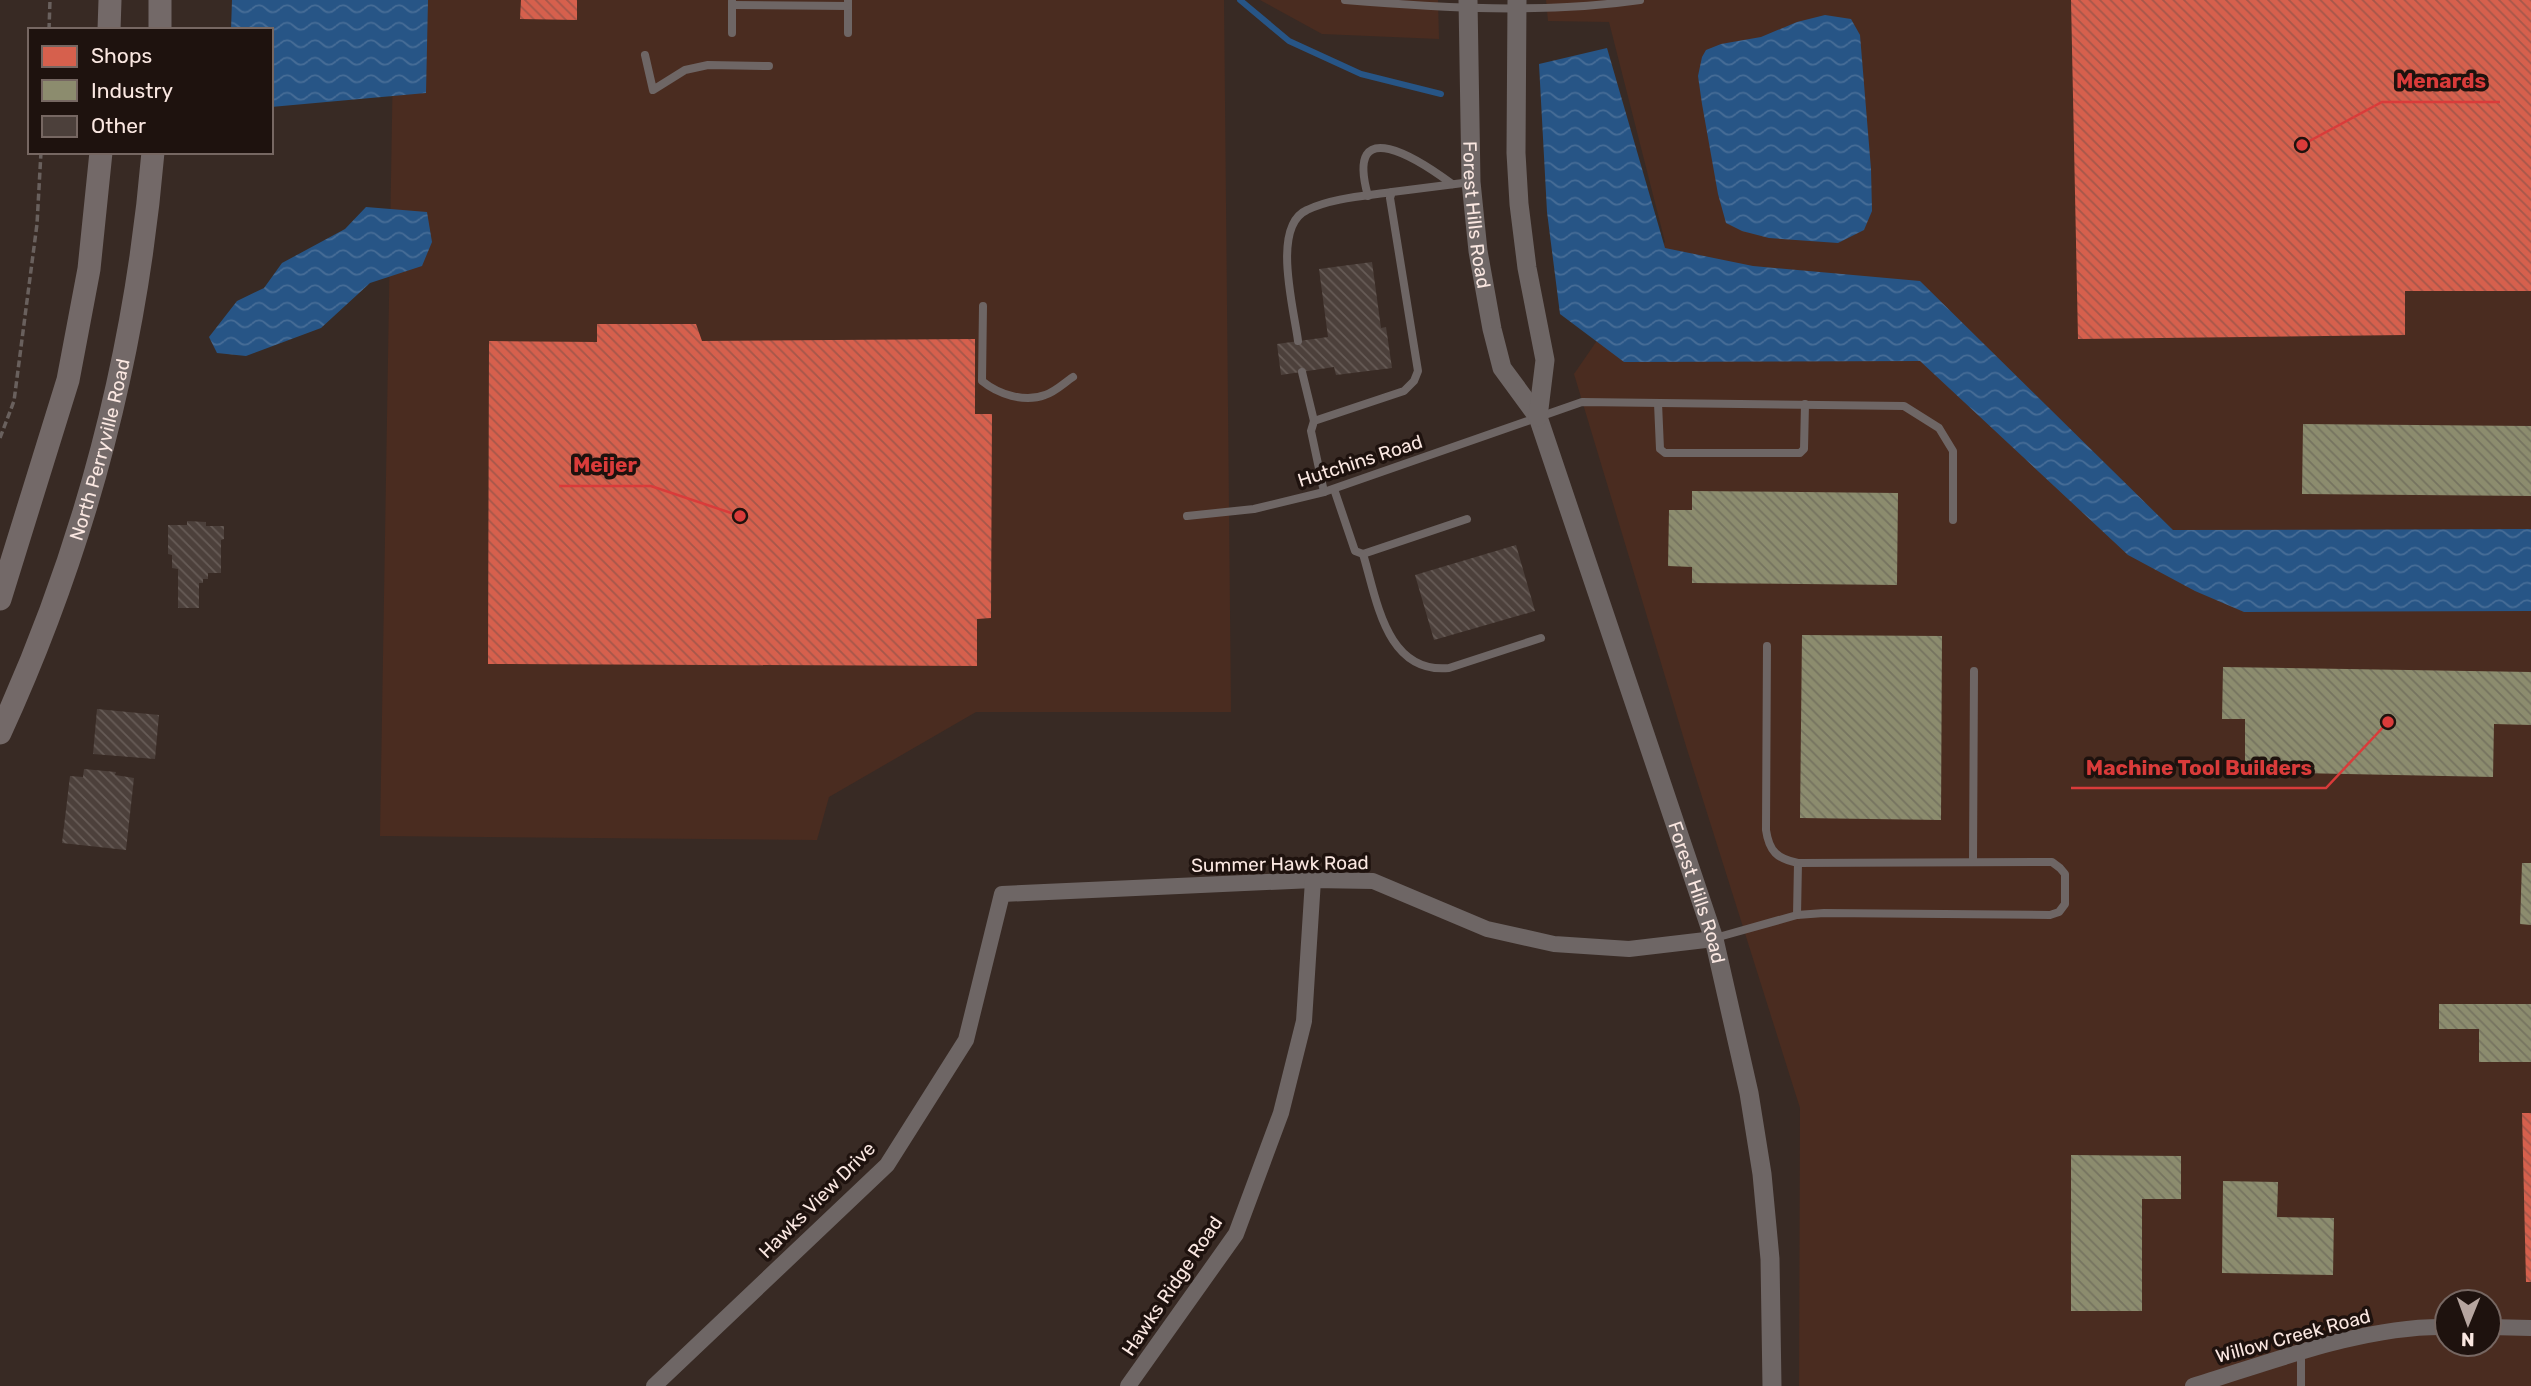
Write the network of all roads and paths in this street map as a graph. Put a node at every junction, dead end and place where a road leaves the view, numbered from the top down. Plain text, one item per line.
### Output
1 (51, 0) edge
2 (110, 0) edge
3 (160, 0) edge
4 (1345, 0) edge
5 (1640, 0) edge
6 (1409, 2) edge
7 (732, 3) edge
8 (848, 3) edge
9 (1468, 3) edge
10 (1517, 4) edge
11 (49, 28) edge
12 (109, 28) edge
13 (160, 28) edge
14 (732, 33) dead end
15 (848, 33) dead end
16 (645, 55) dead end
17 (769, 66) dead end
18 (41, 154) edge
19 (101, 154) edge
20 (153, 154) edge
21 (1461, 183) junction
22 (1392, 192) junction
23 (1368, 196) junction
24 (983, 306) dead end
25 (1298, 341) dead end
26 (1302, 372) dead end
27 (1073, 377) dead end
28 (1658, 403) junction
29 (1805, 404) junction
30 (1538, 417) junction
31 (1314, 421) junction
32 (0, 438) edge
33 (1334, 489) junction
34 (1324, 492) junction
35 (1187, 516) dead end
36 (1467, 519) dead end
37 (1953, 520) dead end
38 (1363, 554) junction
39 (0, 599) edge
40 (1541, 638) dead end
41 (1767, 646) dead end
42 (1974, 671) dead end
43 (0, 733) edge
44 (1973, 862) junction
45 (1798, 863) junction
46 (1314, 880) junction
47 (1002, 894) joint
48 (1797, 915) junction
49 (1714, 939) junction
50 (2503, 1327) edge
51 (2433, 1328) edge
52 (2531, 1328) edge
53 (2301, 1352) junction
54 (654, 1386) edge
55 (1129, 1386) edge
56 (1772, 1386) edge
57 (2193, 1386) edge
58 (2301, 1386) edge

1 - 11 path
2 - 12 main road
3 - 13 main road
4 - 6 lane
5 - 10 lane
6 - 9 lane
7 - 8 lane
7 - 14 lane
8 - 15 lane
9 - 10 lane
9 - 21 street, Forest Hills Road
10 - 30 street, Forest Hills Road
16 - 17 lane
18 - 32 path
19 - 39 main road
20 - 43 main road, North Perryville Road
21 - 22 lane
21 - 23 lane
21 - 30 street, Forest Hills Road
22 - 23 lane
22 - 31 lane
23 - 25 lane
24 - 27 lane
26 - 31 lane
28 - 29 lane, Hutchins Road
28 - 29 lane
28 - 30 lane, Hutchins Road
29 - 37 lane, Hutchins Road
30 - 33 lane, Hutchins Road
30 - 49 street, Forest Hills Road
31 - 34 lane
33 - 34 lane, Hutchins Road
33 - 38 lane
34 - 35 lane, Hutchins Road
36 - 38 lane
38 - 40 lane
41 - 45 lane
42 - 44 lane
44 - 45 lane
44 - 48 lane
45 - 48 lane
46 - 47 street, Summer Hawk Road
46 - 49 street, Summer Hawk Road
46 - 55 street, Hawks Ridge Road
47 - 54 street, Hawks View Drive
48 - 49 lane
49 - 56 street, Forest Hills Road
50 - 52 street
51 - 53 street, Willow Creek Road
53 - 57 street, Willow Creek Road
53 - 58 lane

